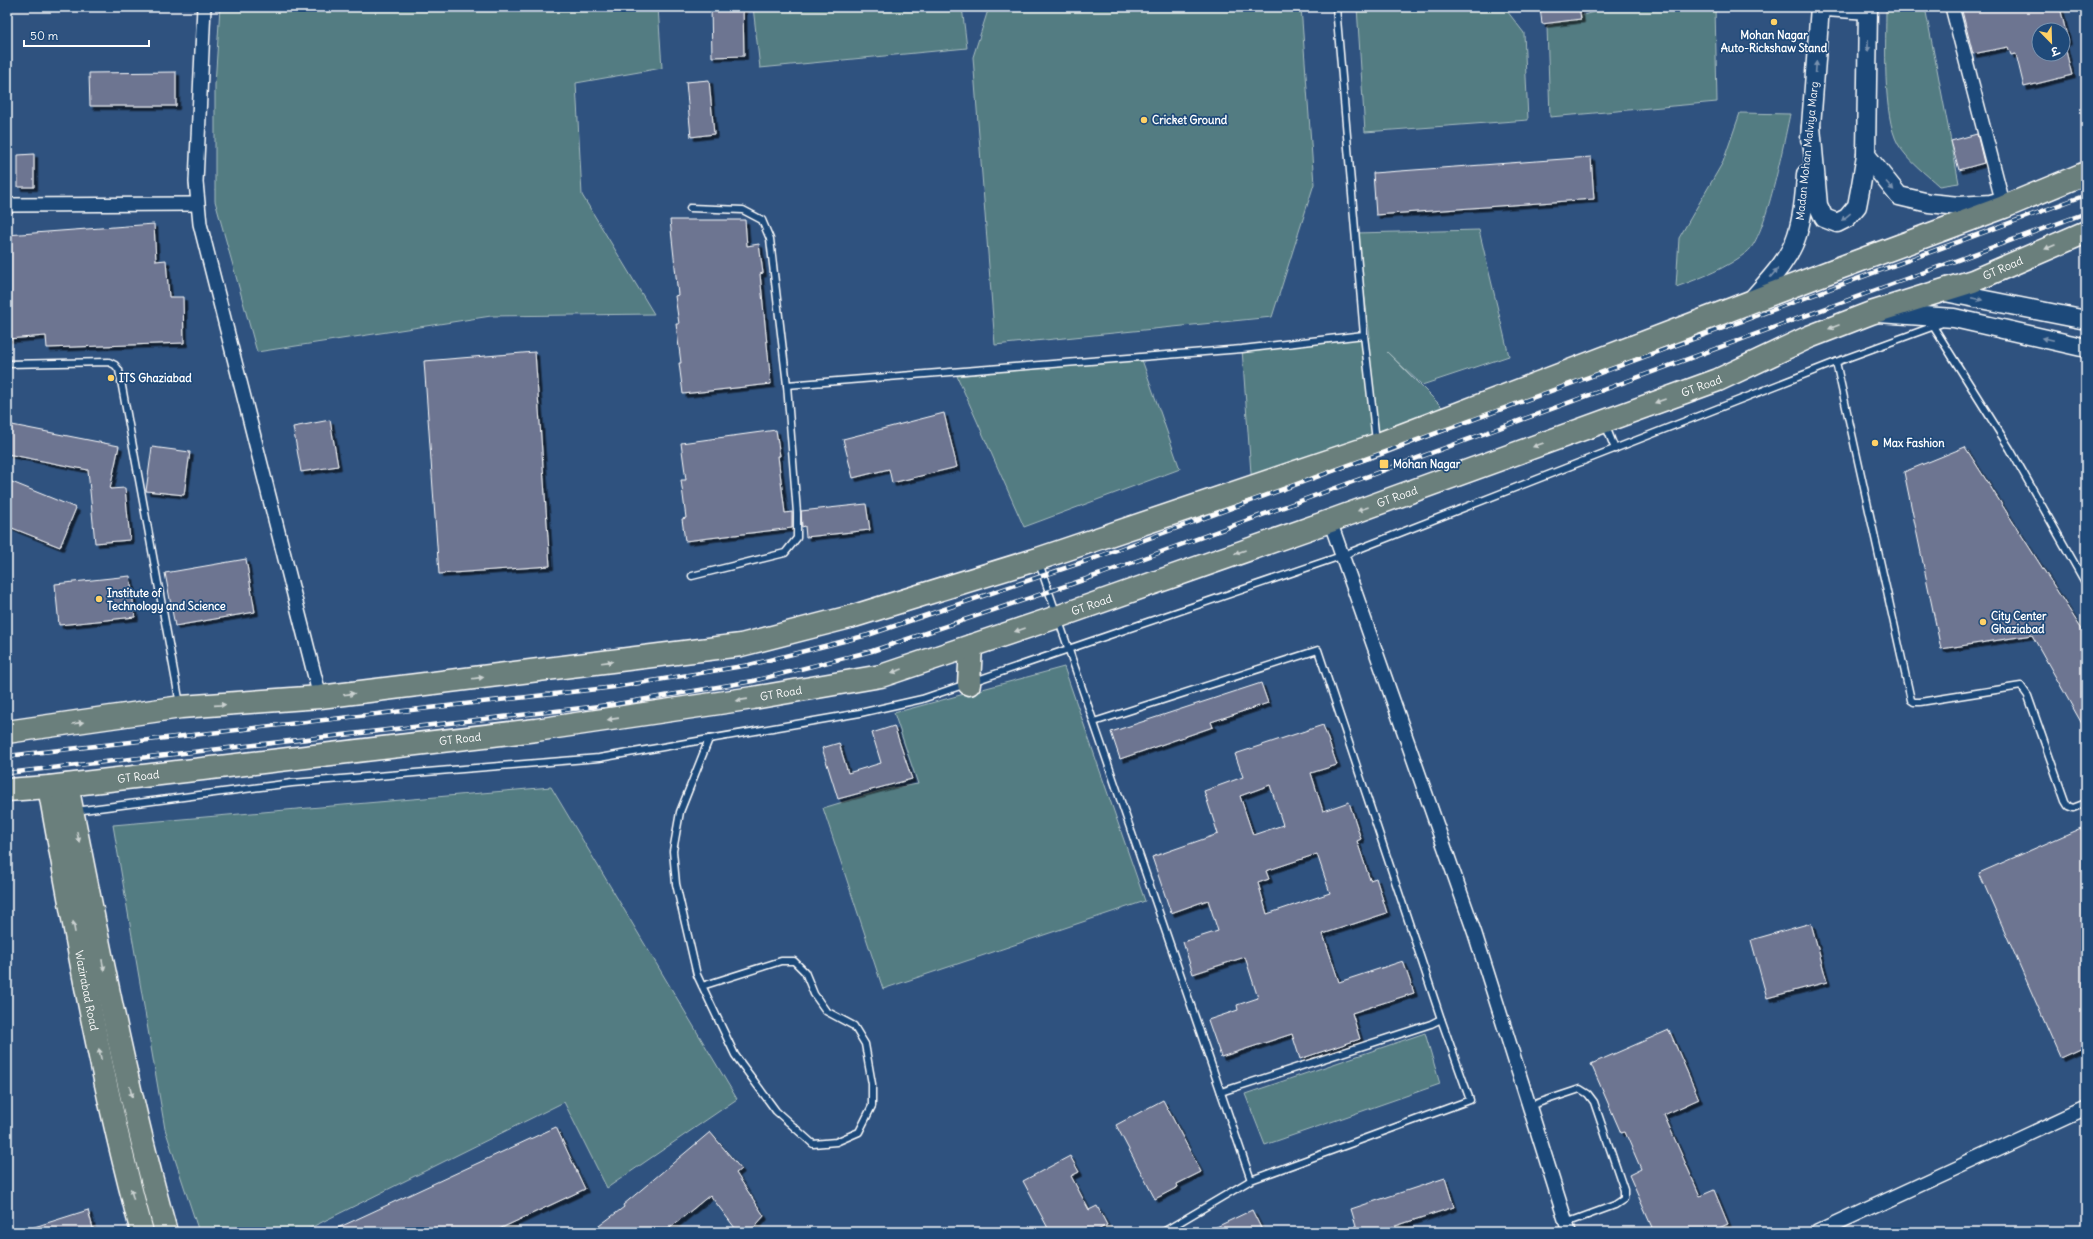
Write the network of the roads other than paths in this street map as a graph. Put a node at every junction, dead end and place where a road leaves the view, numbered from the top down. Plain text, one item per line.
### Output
1 (204, 7) edge
2 (1336, 7) edge
3 (1820, 7) edge
4 (1826, 7) edge
5 (1952, 7) edge
6 (1868, 9) edge
7 (1811, 127) junction
8 (1866, 155) junction
9 (2086, 173) edge
10 (197, 204) junction
11 (2003, 204) junction
12 (7, 205) edge
13 (690, 208) dead end
14 (2086, 232) edge
15 (1939, 291) junction
16 (1749, 303) junction
17 (1870, 313) junction
18 (1954, 318) junction
19 (2086, 320) edge
20 (1934, 326) junction
21 (1364, 335) junction
22 (2086, 348) edge
23 (1836, 362) junction
24 (7, 364) edge
25 (786, 385) junction
26 (1604, 421) junction
27 (1376, 445) junction
28 (1615, 449) junction
29 (1330, 521) junction
30 (1341, 556) junction
31 (1038, 559) junction
32 (692, 576) dead end
33 (2086, 584) edge
34 (1057, 617) junction
35 (971, 646) junction
36 (1069, 651) junction
37 (969, 684) junction
38 (320, 698) junction
39 (181, 707) junction
40 (1094, 722) junction
41 (7, 732) edge
42 (709, 739) junction
43 (58, 786) junction
44 (7, 790) edge
45 (2086, 803) edge
46 (63, 812) junction
47 (702, 986) junction
48 (1441, 1019) junction
49 (1221, 1092) junction
50 (1529, 1106) junction
51 (2086, 1108) edge
52 (1251, 1180) junction
53 (1568, 1228) edge
54 (142, 1232) edge
55 (166, 1232) edge
56 (1163, 1232) edge
57 (1818, 1232) edge

1 - 10 street
2 - 21 lane
7 -> 3 main road, Madan Mohan Malviya Marg
4 - 6 main road
5 - 11 street
6 -> 8 main road
8 -> 7 main road
16 -> 7 main road, Madan Mohan Malviya Marg
8 -> 11 main road
9 - 11 highway
10 - 12 street
10 - 38 street
11 - 16 highway
13 - 25 lane
14 -> 15 highway, GT Road
15 - 17 highway, GT Road
15 -> 19 main road
16 - 27 highway
17 - 18 main road
17 -> 26 highway, GT Road
18 - 20 lane
22 -> 18 main road
20 - 23 lane
20 - 33 lane
21 - 25 lane
21 - 27 lane
23 - 28 lane
23 - 45 lane
24 - 39 lane
25 - 32 lane
26 - 28 lane
26 -> 29 highway, GT Road
27 - 31 highway
28 - 30 lane
29 - 30 street
29 -> 34 highway, GT Road
30 - 36 lane
30 - 50 street
31 - 34 lane
38 -> 31 highway
34 -> 35 highway, GT Road
34 - 36 lane
35 - 37 highway
35 -> 43 highway, GT Road
36 - 37 lane
36 - 40 lane
37 - 42 lane
39 -> 38 highway
41 -> 39 highway
40 - 48 lane
40 - 49 lane
42 - 46 lane
42 - 47 lane
43 - 44 highway
43 - 46 highway, Wazirabad Road
54 -> 46 highway, Wazirabad Road
46 -> 55 highway, Wazirabad Road
47 - 47 lane
48 - 49 lane
48 - 52 lane
49 - 52 lane
50 - 53 street
50 - 53 lane
51 - 57 street
52 - 56 lane

